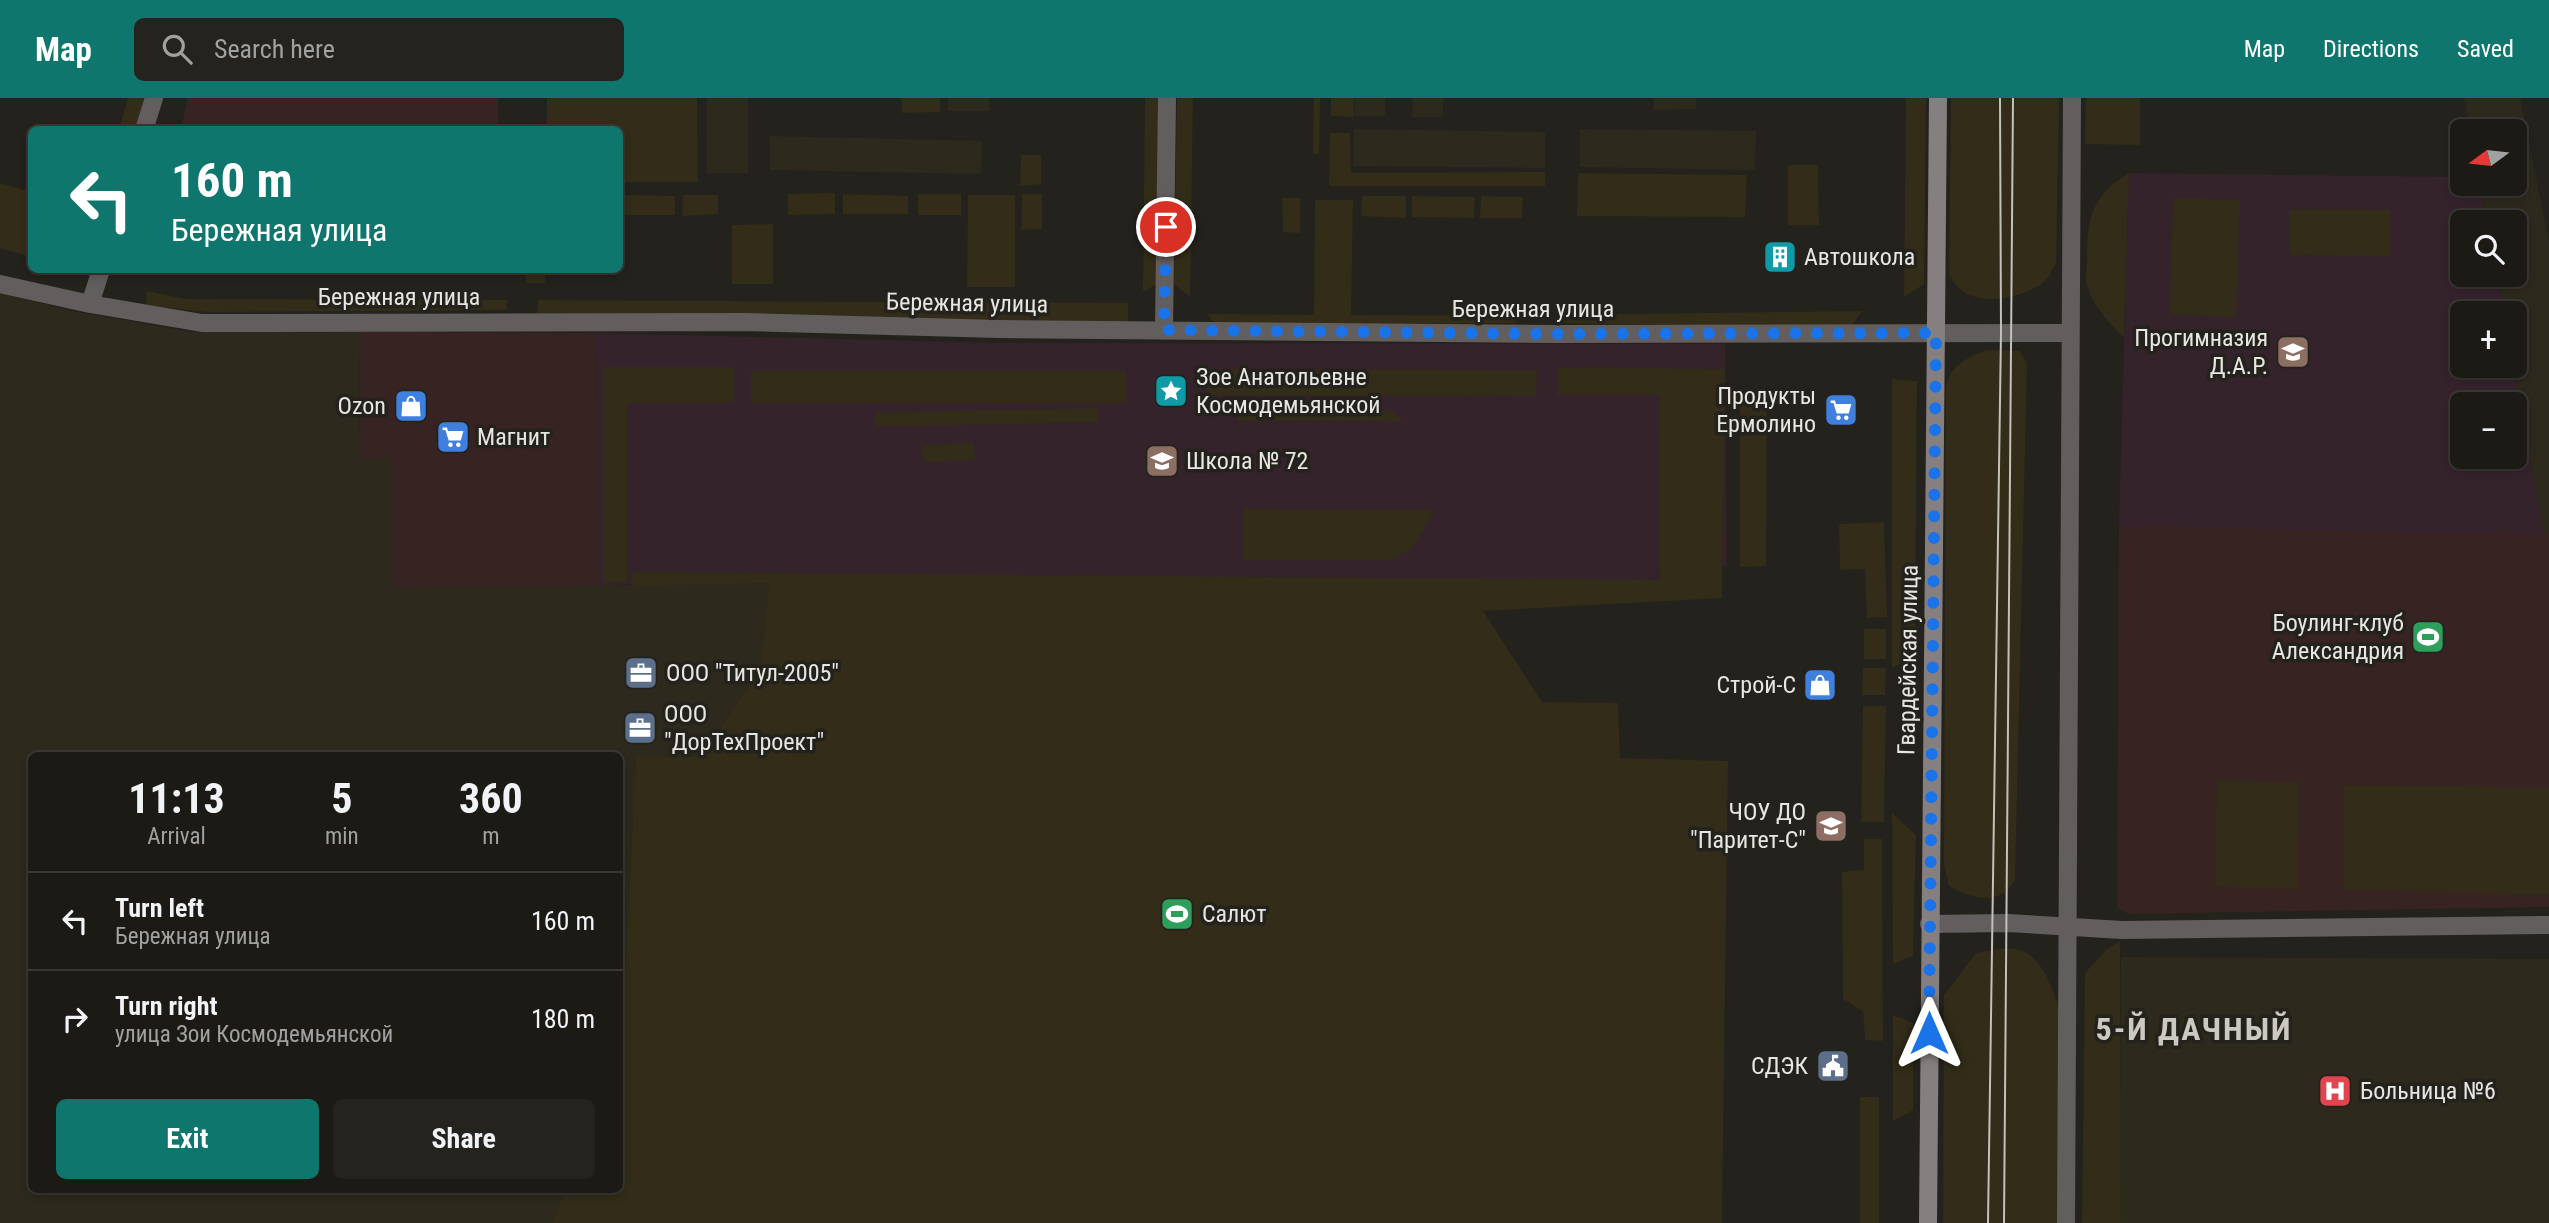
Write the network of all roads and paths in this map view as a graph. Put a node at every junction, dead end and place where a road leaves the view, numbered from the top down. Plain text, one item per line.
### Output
1 (154, 98) edge
2 (1167, 98) edge
3 (1938, 98) edge
4 (2072, 98) edge
5 (145, 126) edge
6 (100, 273) edge
7 (0, 285) edge
8 (90, 304) junction
9 (1164, 330) junction
10 (1936, 333) junction
11 (2068, 333) junction
12 (1929, 924) junction
13 (2549, 925) edge
14 (2066, 926) junction
15 (1928, 1223) edge
16 (2066, 1223) edge

1 - 5 street
2 - 9 street
3 - 10 street, Гвардейская улица
4 - 11 street
6 - 8 street
7 - 8 street, Бережная улица
8 - 9 street, Бережная улица
9 - 10 street, Бережная улица
10 - 11 street, Бережная улица
10 - 12 street, Гвардейская улица
11 - 14 street
12 - 14 street
12 - 15 street, Гвардейская улица
13 - 14 street
14 - 16 street

